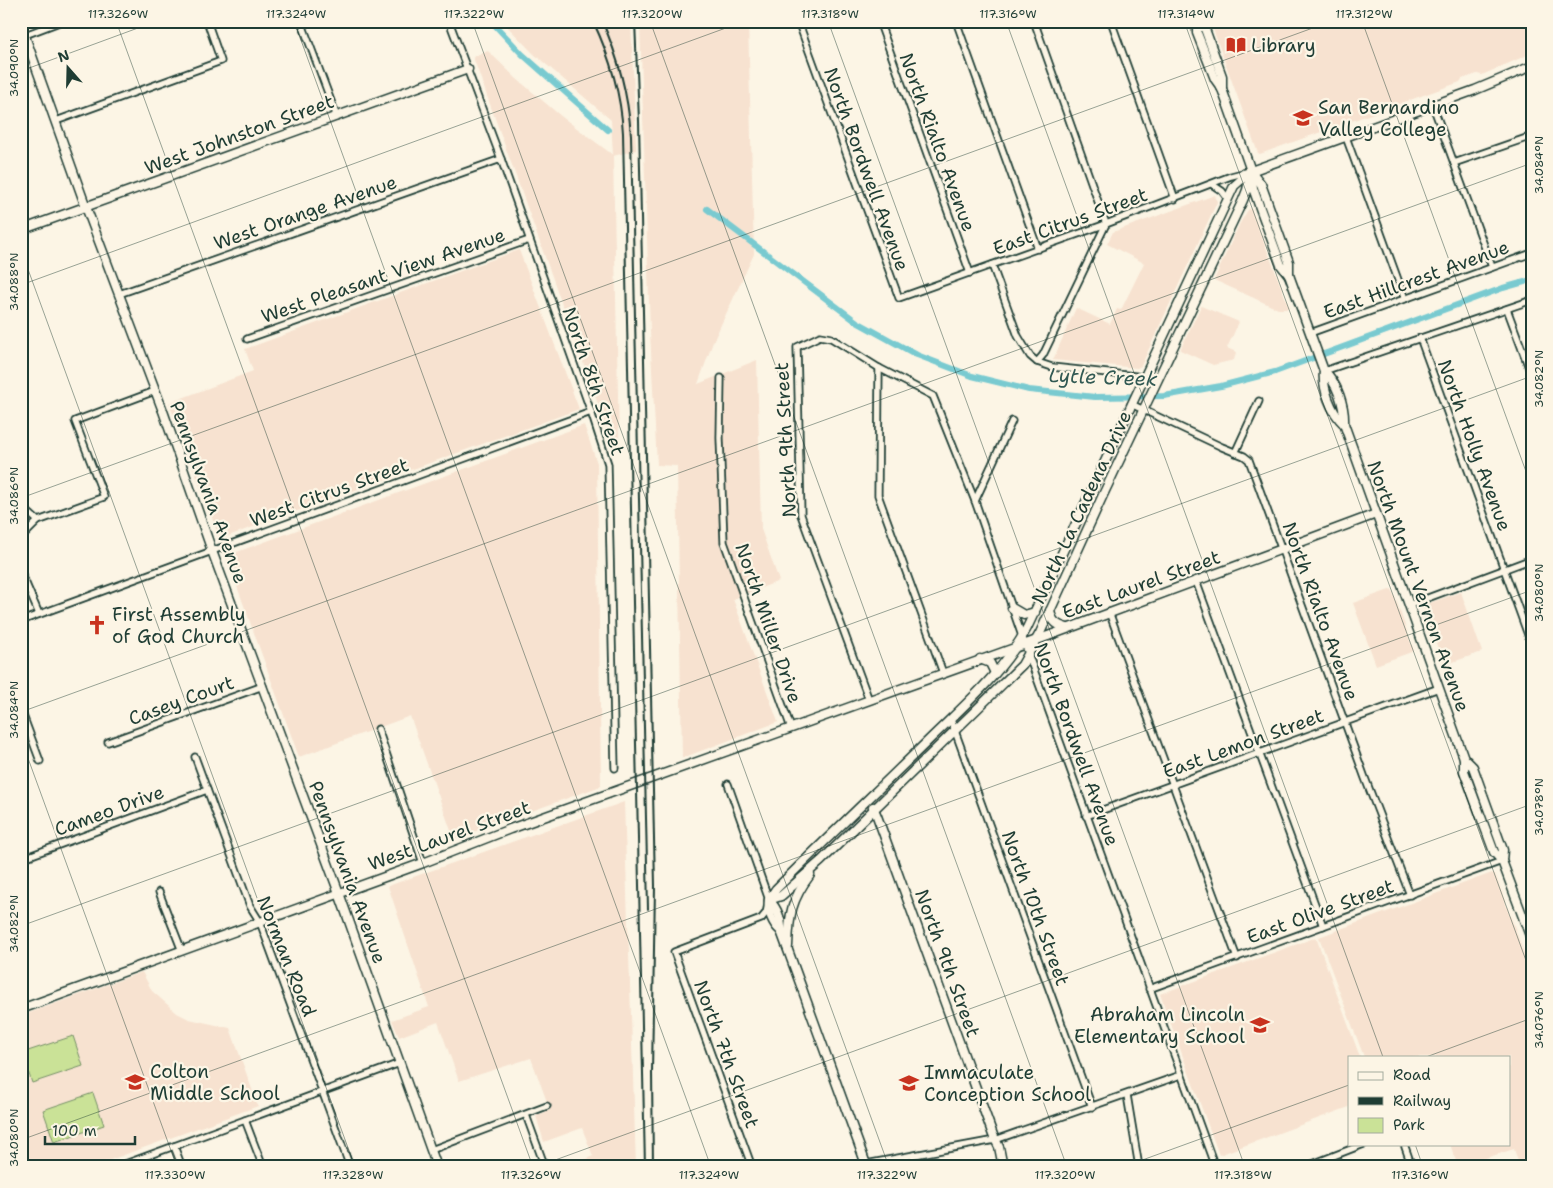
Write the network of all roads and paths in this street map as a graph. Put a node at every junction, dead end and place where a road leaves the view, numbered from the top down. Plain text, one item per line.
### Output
1 (62, 21) edge
2 (207, 21) edge
3 (301, 21) edge
4 (449, 21) edge
5 (798, 21) edge
6 (879, 21) edge
7 (956, 21) edge
8 (1034, 21) edge
9 (1111, 21) edge
10 (1198, 23) edge
11 (21, 25) edge
12 (25, 34) junction
13 (1532, 66) edge
14 (468, 69) junction
15 (1432, 106) junction
16 (336, 116) junction
17 (56, 121) junction
18 (1532, 136) edge
19 (1346, 137) junction
20 (500, 159) junction
21 (1454, 163) junction
22 (1251, 171) junction
23 (1213, 185) junction
24 (1175, 199) junction
25 (1228, 199) junction
26 (86, 207) junction
27 (1106, 224) junction
28 (21, 230) edge
29 (529, 240) junction
30 (1204, 248) junction
31 (1038, 249) junction
32 (1532, 253) edge
33 (1217, 255) junction
34 (992, 265) junction
35 (1492, 266) junction
36 (970, 273) junction
37 (119, 294) junction
38 (899, 298) joint
39 (1405, 299) junction
40 (1532, 300) edge
41 (1507, 309) junction
42 (1310, 333) junction
43 (1420, 338) junction
44 (247, 339) dead end
45 (1038, 362) junction
46 (879, 368) junction
47 (1324, 371) junction
48 (1532, 376) edge
49 (721, 378) dead end
50 (1144, 378) junction
51 (1155, 385) junction
52 (155, 391) junction
53 (1259, 400) dead end
54 (1131, 404) junction
55 (1145, 408) junction
56 (591, 412) junction
57 (1012, 421) dead end
58 (1236, 453) junction
59 (975, 501) junction
60 (21, 506) edge
61 (1376, 514) junction
62 (38, 521) junction
63 (21, 540) edge
64 (1068, 540) junction
65 (1081, 546) junction
66 (1283, 549) junction
67 (212, 551) junction
68 (1532, 559) edge
69 (1504, 569) junction
70 (21, 572) edge
71 (1196, 581) junction
72 (1409, 604) junction
73 (1012, 608) junction
74 (1035, 612) junction
75 (1050, 612) junction
76 (1110, 612) junction
77 (39, 614) junction
78 (21, 620) edge
79 (1067, 628) junction
80 (1037, 639) junction
81 (1021, 642) junction
82 (1532, 646) edge
83 (1028, 654) junction
84 (980, 659) junction
85 (943, 673) junction
86 (995, 673) junction
87 (263, 686) junction
88 (1439, 688) junction
89 (868, 700) junction
90 (21, 710) edge
91 (951, 720) junction
92 (1345, 722) junction
93 (790, 728) junction
94 (378, 729) dead end
95 (956, 730) junction
96 (108, 742) dead end
97 (1260, 753) junction
98 (719, 754) joint
99 (195, 757) dead end
100 (40, 761) dead end
101 (615, 768) dead end
102 (728, 784) dead end
103 (1173, 784) junction
104 (207, 790) junction
105 (867, 801) junction
106 (875, 809) junction
107 (1086, 816) junction
108 (21, 859) edge
109 (821, 861) junction
110 (1502, 861) junction
111 (423, 863) junction
112 (159, 892) dead end
113 (338, 893) junction
114 (1410, 895) junction
115 (769, 900) junction
116 (761, 919) junction
117 (260, 922) junction
118 (1323, 926) junction
119 (778, 928) junction
120 (1532, 941) edge
121 (182, 951) junction
122 (788, 951) junction
123 (1237, 958) junction
124 (1149, 989) junction
125 (21, 1008) edge
126 (400, 1063) junction
127 (1181, 1075) junction
128 (323, 1091) junction
129 (1127, 1095) junction
130 (547, 1106) dead end
131 (1092, 1107) junction
132 (526, 1115) junction
133 (245, 1120) junction
134 (996, 1140) junction
135 (174, 1146) junction
136 (1359, 1146) edge
137 (1405, 1146) edge
138 (431, 1150) junction
139 (866, 1165) edge
140 (117, 1167) edge
141 (182, 1167) edge
142 (263, 1167) edge
143 (350, 1167) edge
144 (437, 1167) edge
145 (545, 1167) edge
146 (752, 1167) edge
147 (851, 1167) edge
148 (1003, 1167) edge
149 (1139, 1167) edge
150 (1215, 1167) edge
151 (1304, 1167) edge
152 (1412, 1167) edge

1 - 12 street
2 - 17 street
3 - 16 street
4 - 14 street, North 8th Street
5 - 38 street, North Bordwell Avenue
6 - 36 street, North Rialto Avenue
7 - 31 street
8 - 27 street
9 - 24 street
10 - 22 street, North Mount Vernon Avenue
11 - 12 street, Pennsylvania Avenue
12 - 17 street, Pennsylvania Avenue
13 - 15 street
14 - 16 street, West Johnston Street
14 - 20 street, North 8th Street
15 - 19 street
15 - 21 street
16 - 26 street, West Johnston Street
17 - 26 street, Pennsylvania Avenue
18 - 21 street
19 - 22 street
19 - 39 street
20 - 29 street, North 8th Street
20 - 37 street, West Orange Avenue
21 - 35 street
22 - 23 street, East Citrus Street
22 - 25 street, North La Cadena Drive
22 - 33 street, North La Cadena Drive
22 - 42 street, North Mount Vernon Avenue
23 - 24 street, East Citrus Street
23 - 25 street
24 - 27 street, East Citrus Street
25 - 30 street, North La Cadena Drive
26 - 28 street, West Johnston Street
26 - 37 street, Pennsylvania Avenue
27 - 31 street, East Citrus Street
27 - 45 street
29 - 44 street, West Pleasant View Avenue
29 - 56 street, North 8th Street
30 - 33 street
30 - 50 street, North La Cadena Drive
31 - 34 street, East Citrus Street
32 - 35 street, East Hillcrest Avenue
33 - 51 street, North La Cadena Drive
34 - 36 street, East Citrus Street
34 - 45 street
35 - 39 street, East Hillcrest Avenue
36 - 38 street, East Citrus Street
37 - 52 street, Pennsylvania Avenue
39 - 42 street, East Hillcrest Avenue
40 - 41 street
41 - 43 street
41 - 48 street
42 - 47 street, North Mount Vernon Avenue
43 - 47 street
43 - 69 street, North Holly Avenue
45 - 50 street
46 - 59 street, North Bordwell Avenue
46 - 85 street
46 - 89 street, North 9th Street
47 - 61 street, North Mount Vernon Avenue
49 - 93 street, North Miller Drive
50 - 51 street
50 - 54 street, North La Cadena Drive
51 - 55 street, North La Cadena Drive
52 - 62 street
52 - 67 street, Pennsylvania Avenue
53 - 58 street
54 - 55 street, North Rialto Avenue
54 - 64 street, North La Cadena Drive
55 - 58 street, North Rialto Avenue
55 - 65 street, North La Cadena Drive
56 - 67 street, West Citrus Street
56 - 101 street, North 8th Street
57 - 59 street
58 - 66 street, North Rialto Avenue
59 - 73 street, North Bordwell Avenue
60 - 62 street
61 - 66 street, East Laurel Street
61 - 72 street, North Mount Vernon Avenue
62 - 63 street
64 - 65 street
64 - 74 street, North La Cadena Drive
65 - 75 street, North La Cadena Drive
66 - 71 street, East Laurel Street
66 - 92 street, North Rialto Avenue
67 - 77 street, West Citrus Street
67 - 87 street, Pennsylvania Avenue
68 - 69 street
69 - 72 street
69 - 82 street, North Holly Avenue
70 - 77 street
71 - 76 street, East Laurel Street
71 - 97 street
72 - 88 street, North Mount Vernon Avenue
73 - 74 street
73 - 81 street, North Bordwell Avenue
74 - 81 street, North La Cadena Drive
75 - 79 street
75 - 80 street, North La Cadena Drive
76 - 79 street, East Laurel Street
76 - 103 street
77 - 78 street, West Citrus Street
79 - 80 street, East Laurel Street
80 - 81 street, East Laurel Street
80 - 83 street, North La Cadena Drive
81 - 83 street, North Bordwell Avenue
81 - 84 street, East Laurel Street
81 - 86 street, North La Cadena Drive
83 - 95 street, North La Cadena Drive
83 - 107 street, North Bordwell Avenue
84 - 85 street, East Laurel Street
84 - 86 street
85 - 89 street, East Laurel Street
86 - 91 street, North La Cadena Drive
87 - 96 street, Casey Court
87 - 113 street, Pennsylvania Avenue
88 - 92 street, East Lemon Street
88 - 110 street, North Mount Vernon Avenue
89 - 93 street, East Laurel Street
90 - 100 street
91 - 95 street, North 10th Street
91 - 105 street, North La Cadena Drive
92 - 97 street, East Lemon Street
92 - 114 street, North Rialto Avenue
93 - 98 street, East Laurel Street
94 - 111 street
95 - 106 street, North La Cadena Drive
95 - 131 street, North 10th Street
97 - 103 street, East Lemon Street
97 - 118 street
98 - 111 street, West Laurel Street
99 - 104 street, Norman Road
102 - 115 street
103 - 107 street, East Lemon Street
103 - 123 street
104 - 108 street, Cameo Drive
104 - 117 street, Norman Road
105 - 106 street, North 9th Street
105 - 115 street, North La Cadena Drive
106 - 109 street, North La Cadena Drive
106 - 134 street, North 9th Street
107 - 124 street, North Bordwell Avenue
109 - 115 street, North La Cadena Drive
109 - 122 street
110 - 114 street, East Olive Street
110 - 120 street, North Mount Vernon Avenue
111 - 113 street, West Laurel Street
112 - 121 street
113 - 117 street, West Laurel Street
113 - 126 street, Pennsylvania Avenue
114 - 118 street, East Olive Street
115 - 116 street
115 - 119 street
116 - 119 street
116 - 146 street, North 7th Street
117 - 121 street, West Laurel Street
117 - 128 street, Norman Road
118 - 123 street, East Olive Street
119 - 122 street
121 - 125 street, West Laurel Street
122 - 139 street
123 - 124 street, East Olive Street
124 - 127 street, North Bordwell Avenue
126 - 128 street
126 - 138 street, Pennsylvania Avenue
127 - 129 street
127 - 150 street, North Bordwell Avenue
128 - 133 street
128 - 143 street, Norman Road
129 - 131 street
129 - 149 street
130 - 132 street
131 - 134 street
132 - 138 street
132 - 145 street
133 - 135 street
133 - 142 street
134 - 139 street
134 - 148 street, North 9th Street
135 - 140 street
135 - 141 street
136 - 151 street
137 - 152 street
138 - 144 street, Pennsylvania Avenue
139 - 147 street

